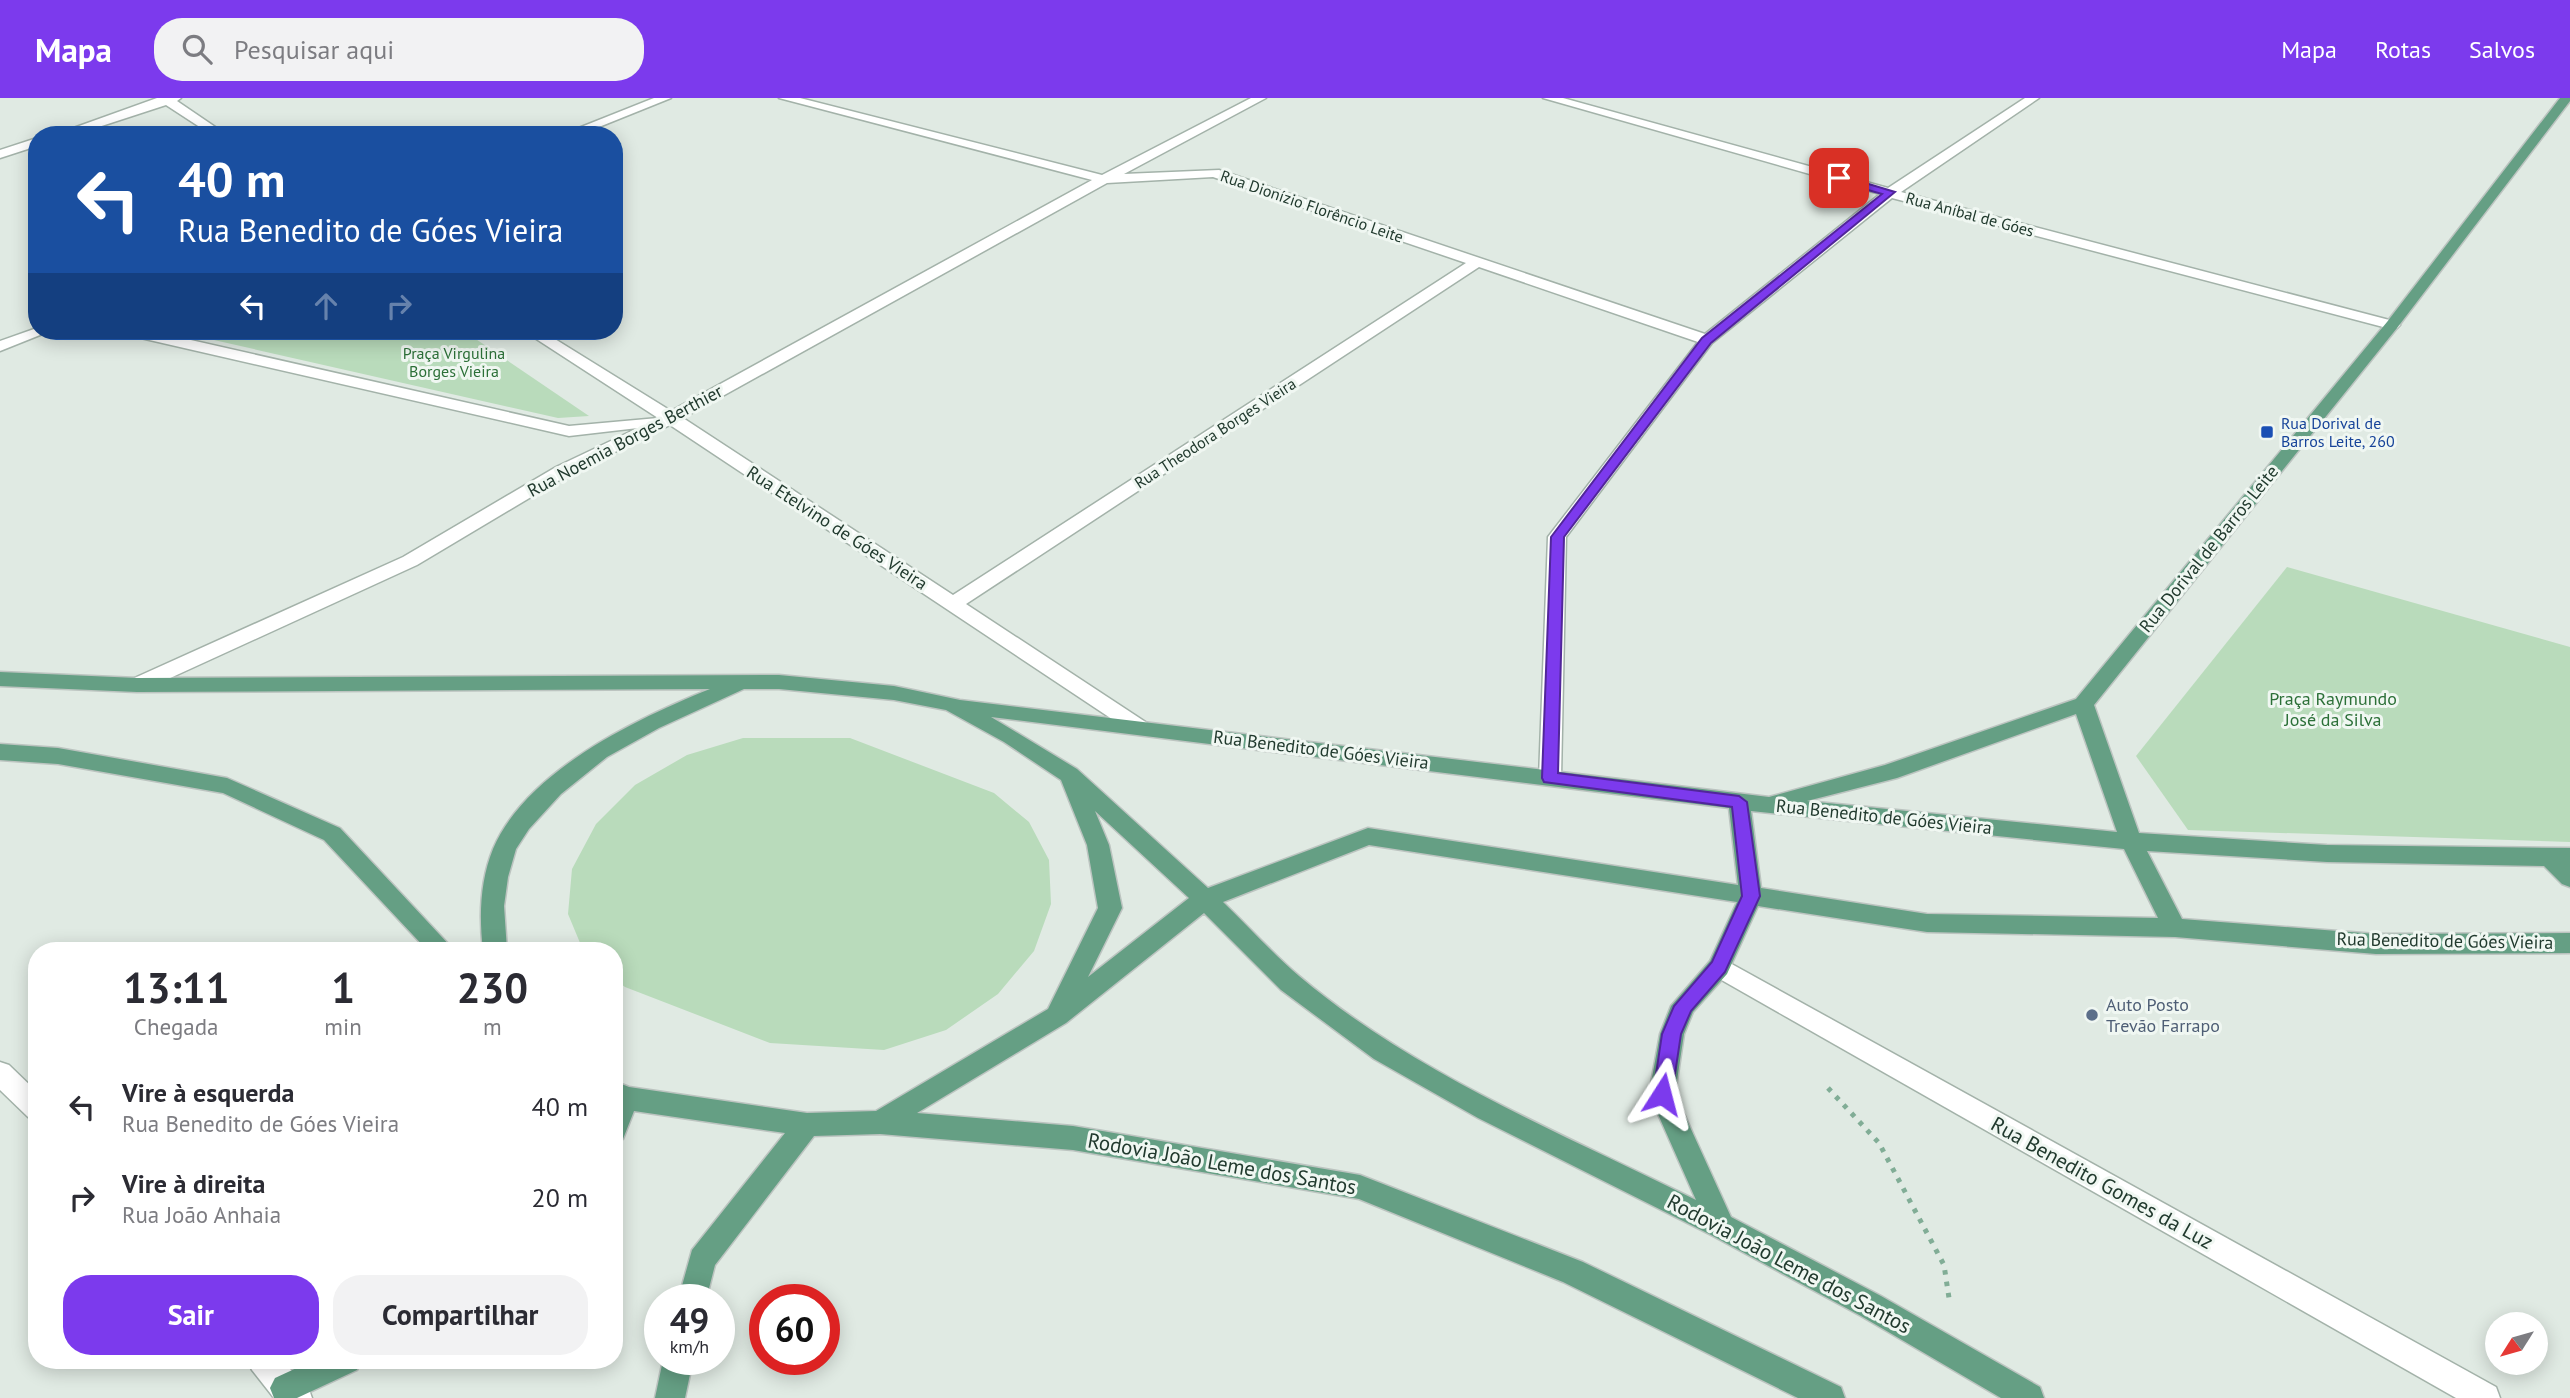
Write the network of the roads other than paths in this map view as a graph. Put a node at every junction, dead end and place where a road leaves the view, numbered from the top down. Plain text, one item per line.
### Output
1 (665, 98) edge
2 (785, 98) edge
3 (1260, 98) edge
4 (1549, 98) edge
5 (1610, 98) edge
6 (2033, 98) edge
7 (2566, 98) edge
8 (168, 99) edge
9 (1587, 108) junction
10 (87, 126) edge
11 (208, 126) edge
12 (591, 126) edge
13 (28, 145) edge
14 (0, 154) edge
15 (1104, 179) junction
16 (1890, 192) junction
17 (1476, 262) junction
18 (2392, 325) junction
19 (28, 336) edge
20 (171, 340) edge
21 (546, 340) edge
22 (1707, 340) junction
23 (0, 346) edge
24 (671, 418) junction
25 (953, 604) junction
26 (0, 678) edge
27 (747, 682) junction
28 (137, 685) junction
29 (951, 704) junction
30 (2083, 704) junction
31 (1140, 728) junction
32 (0, 752) edge
33 (1069, 775) junction
34 (1550, 778) junction
35 (1739, 802) junction
36 (1765, 805) junction
37 (2131, 841) junction
38 (2560, 858) edge
39 (2570, 878) edge
40 (1751, 896) junction
41 (1205, 899) junction
42 (2175, 928) junction
43 (434, 942) edge
44 (494, 942) edge
45 (2570, 943) edge
46 (1718, 967) junction
47 (1057, 1016) junction
48 (0, 1073) edge
49 (623, 1095) edge
50 (28, 1100) edge
51 (880, 1122) junction
52 (807, 1125) junction
53 (1721, 1226) junction
54 (696, 1284) edge
55 (269, 1369) edge
56 (332, 1369) edge
57 (675, 1375) edge
58 (291, 1393) edge
59 (670, 1398) edge
60 (1830, 1398) edge
61 (2029, 1398) edge
62 (2485, 1398) edge

1 - 12 street
2 - 15 street, Rua Dionízio Florêncio Leite
3 - 15 street, Rua Noemia Borges Berthier
4 - 9 street, Rua Aníbal de Góes
5 - 9 street
6 - 16 street
7 - 18 main road, Rua Dorival de Barros Leite
8 - 10 street
8 - 11 street
9 - 16 street, Rua Aníbal de Góes
13 - 14 street
15 - 17 street, Rua Dionízio Florêncio Leite
15 - 24 street, Rua Noemia Borges Berthier
16 - 18 street, Rua Aníbal de Góes
16 - 22 street
17 - 22 street, Rua Dionízio Florêncio Leite
17 - 25 street, Rua Theodora Borges Vieira
18 - 30 main road, Rua Dorival de Barros Leite
19 - 23 street
20 - 24 street
21 - 24 street, Rua Etelvino de Góes Vieira
22 - 34 street
24 - 25 street, Rua Etelvino de Góes Vieira
24 - 28 street, Rua Noemia Borges Berthier
25 - 31 street, Rua Etelvino de Góes Vieira
26 - 28 main road
27 - 28 main road
27 - 29 main road
27 - 44 main road
29 - 31 main road, Rua Benedito de Góes Vieira
29 - 33 main road, Rodovia João Leme dos Santos
30 - 36 main road
30 - 37 main road
31 - 34 main road, Rua Benedito de Góes Vieira
32 - 43 main road
33 - 41 main road, Rodovia João Leme dos Santos
33 - 47 main road
34 - 35 main road, Rua Benedito de Góes Vieira
35 - 36 main road, Rua Benedito de Góes Vieira
35 - 40 main road
36 - 37 main road, Rua Benedito de Góes Vieira
37 - 38 main road, Rua Benedito de Góes Vieira
37 - 42 main road
38 - 39 main road
40 - 41 main road, Rua Benedito de Góes Vieira
40 - 42 main road, Rua Benedito de Góes Vieira
40 - 46 main road
41 - 47 main road, Rua Benedito de Góes Vieira
41 - 53 main road, Rodovia João Leme dos Santos
42 - 45 main road, Rua Benedito de Góes Vieira
46 - 53 main road
46 - 62 street, Rua Benedito Gomes da Luz
47 - 51 main road, Rua Benedito de Góes Vieira
48 - 50 street
49 - 52 main road, Rodovia João Leme dos Santos
51 - 52 main road, Rodovia João Leme dos Santos
51 - 60 main road, Rodovia João Leme dos Santos
52 - 54 main road
53 - 61 main road, Rodovia João Leme dos Santos
55 - 58 street
56 - 58 main road
57 - 59 main road

